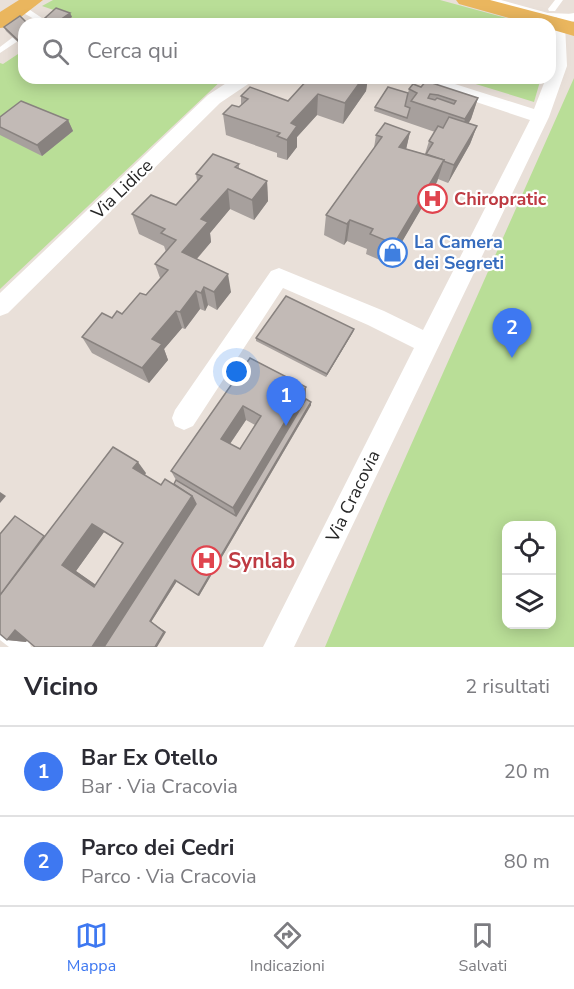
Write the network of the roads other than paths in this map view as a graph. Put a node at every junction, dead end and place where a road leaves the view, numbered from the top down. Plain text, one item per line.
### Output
1 (466, 0) edge
2 (492, 0) edge
3 (520, 0) edge
4 (14, 2) edge
5 (566, 16) edge
6 (38, 18) edge
7 (0, 22) edge
8 (18, 38) edge
9 (574, 47) edge
10 (0, 51) edge
11 (559, 66) junction
12 (556, 74) edge
13 (235, 84) edge
14 (438, 84) edge
15 (552, 84) edge
16 (540, 117) junction
17 (0, 307) edge
18 (428, 344) junction
19 (184, 418) dead end
20 (0, 630) edge
21 (23, 647) edge
22 (278, 647) edge

1 - 5 main road
2 - 5 lane
3 - 5 main road
4 - 6 lane
4 - 7 main road
5 - 11 street, Via Cracovia
8 - 10 lane
9 - 11 street, Via Cracovia
11 - 12 street, Via Cracovia
13 - 17 street, Via Lidice
14 - 16 street
15 - 16 street, Via Cracovia
16 - 18 street, Via Cracovia
18 - 19 street
18 - 22 street, Via Cracovia
20 - 21 lane

